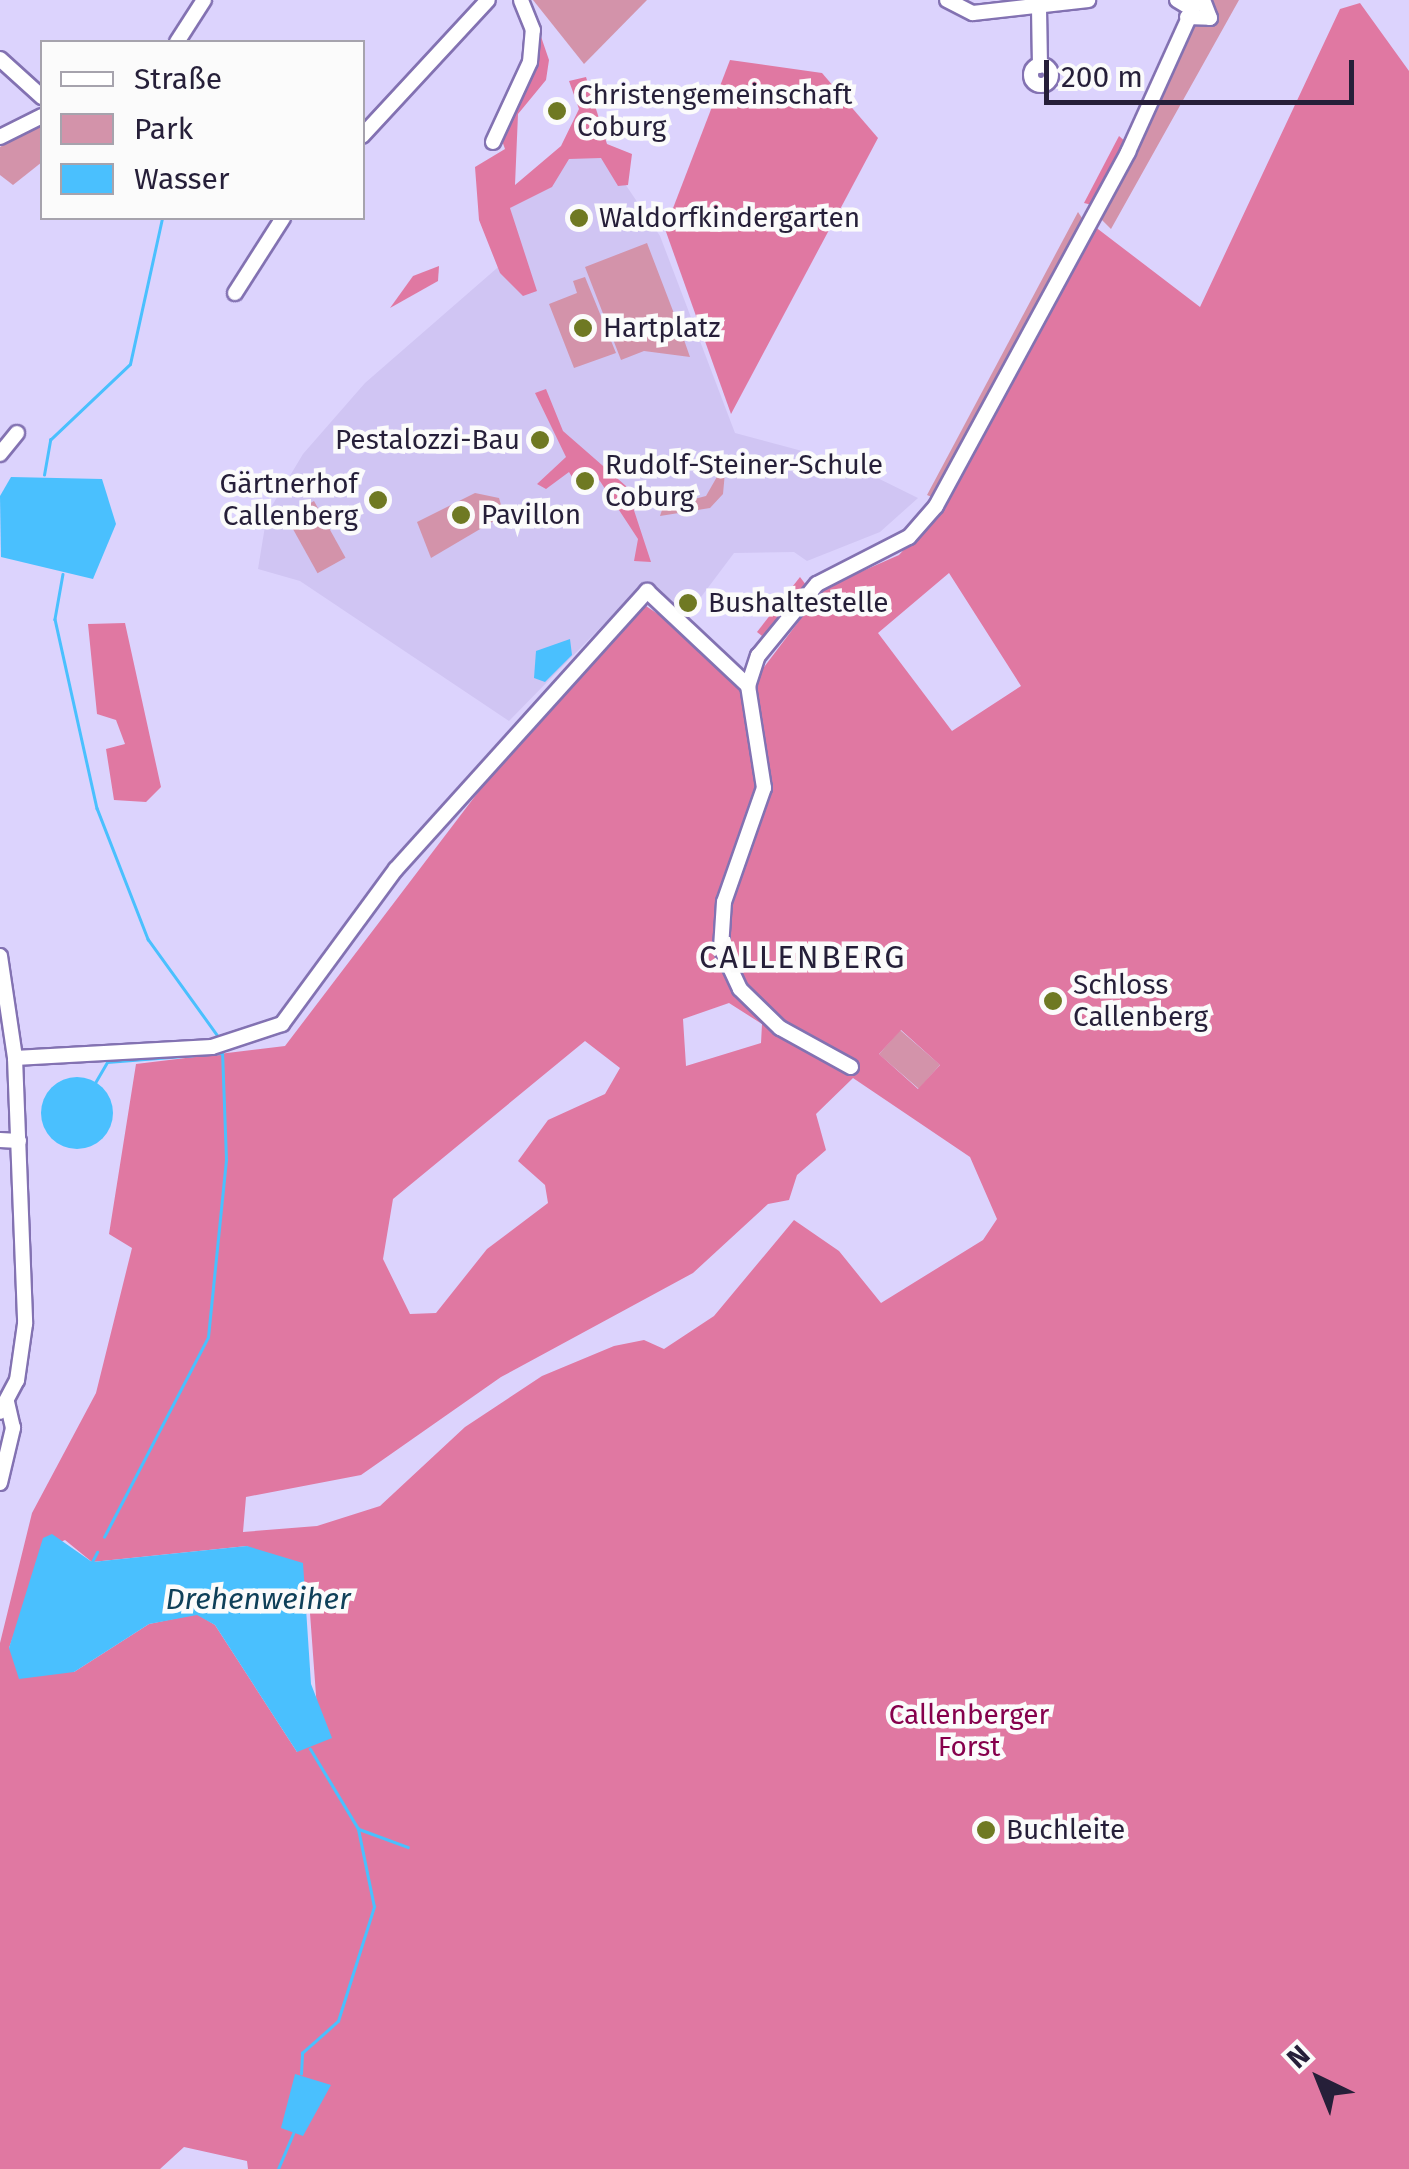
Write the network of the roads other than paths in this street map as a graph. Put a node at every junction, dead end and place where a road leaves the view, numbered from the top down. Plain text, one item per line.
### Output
1 (204, 0) edge
2 (488, 0) edge
3 (521, 0) edge
4 (947, 0) edge
5 (1088, 0) edge
6 (1176, 0) edge
7 (1195, 7) edge
8 (1039, 8) junction
9 (178, 40) edge
10 (0, 59) edge
11 (1040, 66) dead end
12 (40, 95) edge
13 (40, 117) edge
14 (365, 133) edge
15 (0, 136) edge
16 (493, 142) dead end
17 (283, 220) edge
18 (235, 294) dead end
19 (17, 433) dead end
20 (0, 454) edge
21 (758, 656) junction
22 (725, 662) junction
23 (748, 686) junction
24 (0, 956) edge
25 (15, 1058) junction
26 (851, 1067) dead end
27 (0, 1140) edge
28 (19, 1141) junction
29 (3, 1407) edge
30 (0, 1483) edge

1 - 9 street
2 - 14 street
3 - 16 street
4 - 8 street
5 - 8 street
6 - 7 street
7 - 21 street
8 - 11 street
10 - 12 street
13 - 15 street
17 - 18 street
19 - 20 street
21 - 22 street
21 - 23 street
22 - 23 street
22 - 25 street
23 - 26 street
24 - 25 street
25 - 28 street
27 - 28 street
28 - 29 street
29 - 30 street

